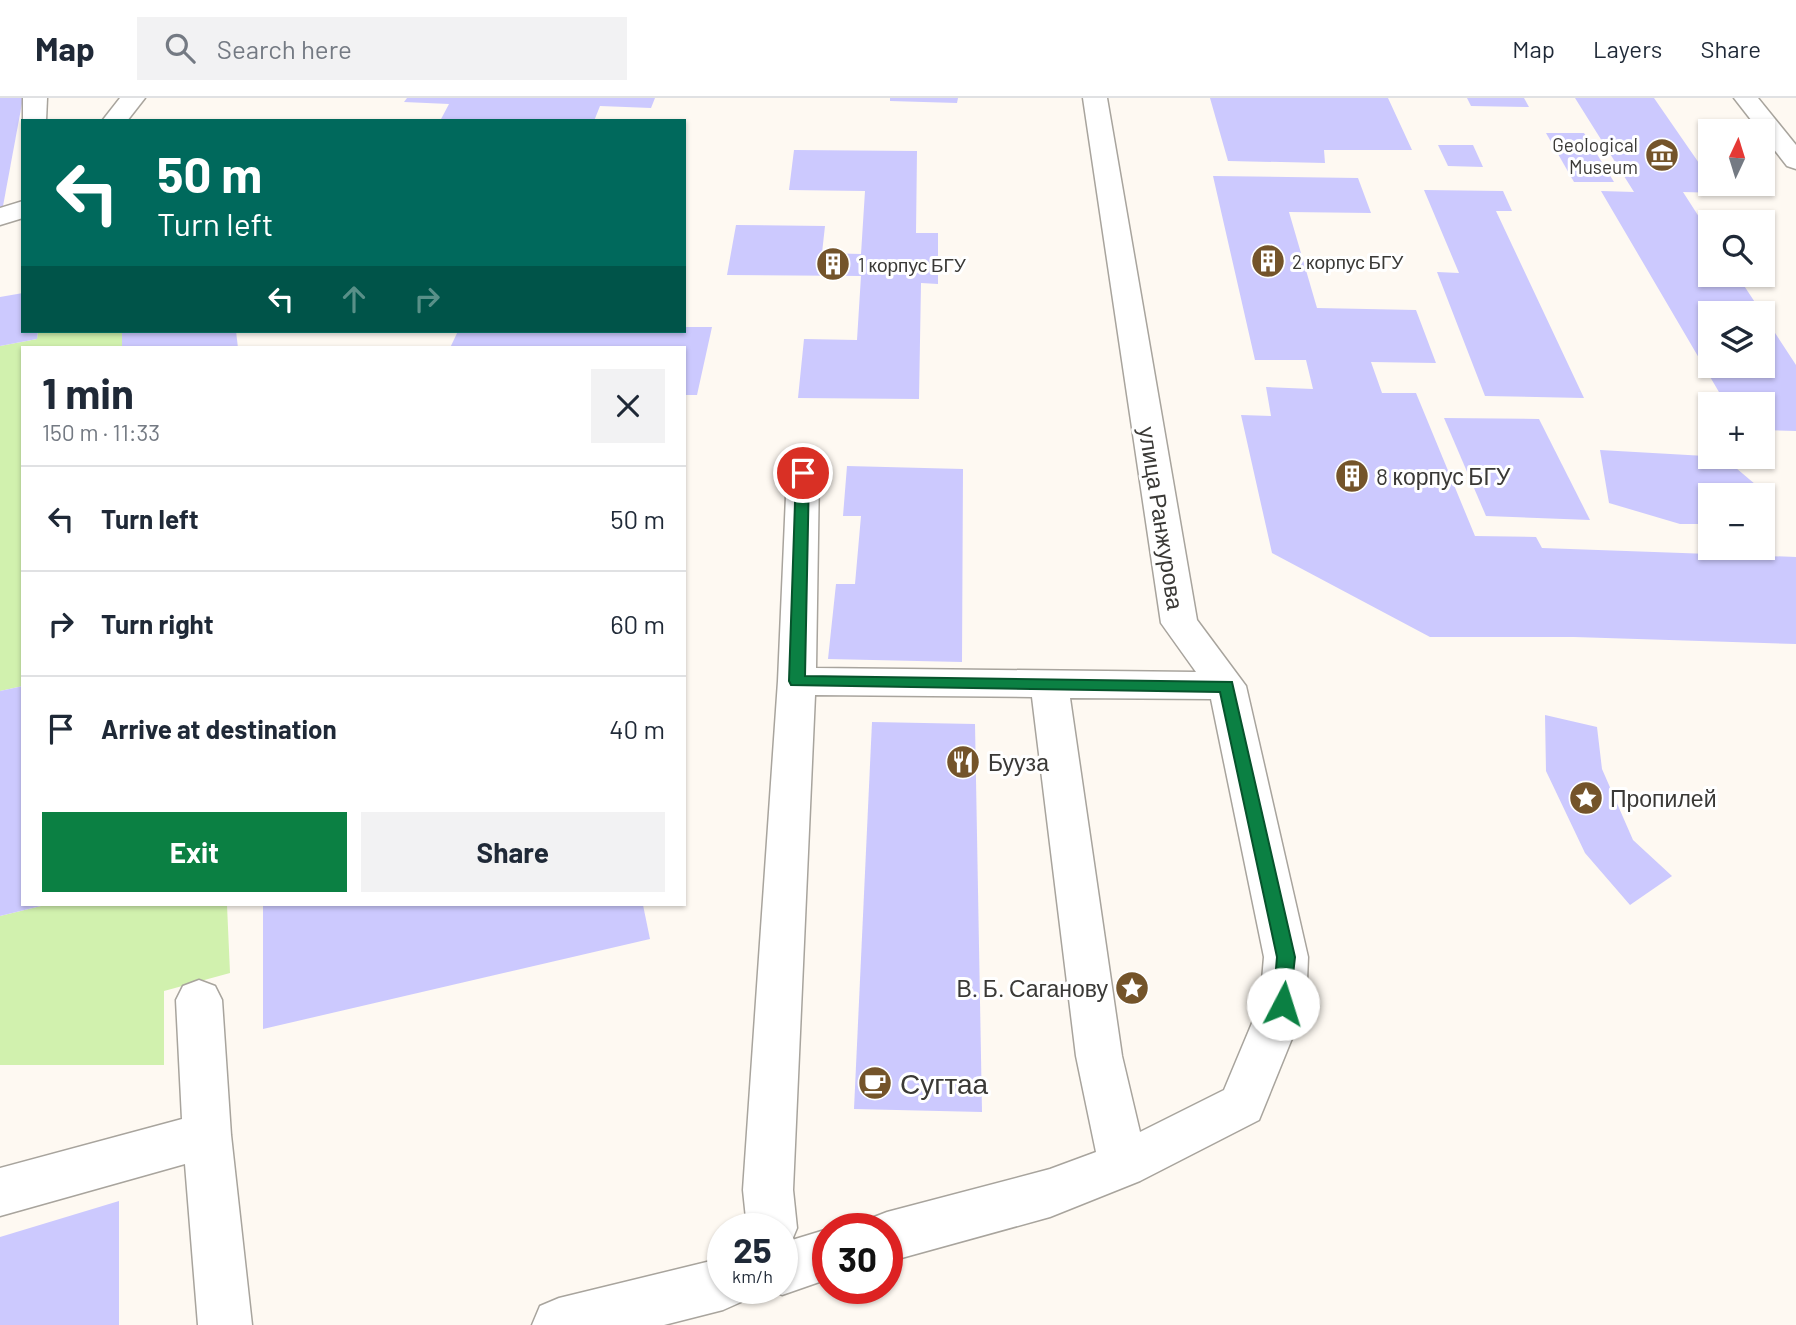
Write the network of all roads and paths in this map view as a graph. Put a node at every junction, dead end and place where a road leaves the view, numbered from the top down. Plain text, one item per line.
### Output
1 (35, 98) edge
2 (133, 98) edge
3 (1095, 98) edge
4 (1746, 98) edge
5 (34, 119) edge
6 (116, 119) edge
7 (1796, 161) edge
8 (21, 210) edge
9 (0, 217) edge
10 (803, 473) dead end
11 (797, 681) junction
12 (1049, 684) junction
13 (1227, 686) junction
14 (198, 1000) dead end
15 (207, 1136) junction
16 (1123, 1166) junction
17 (0, 1192) edge
18 (770, 1213) edge
19 (903, 1233) edge
20 (707, 1288) edge
21 (225, 1325) edge
22 (559, 1325) edge

1 - 5 street
2 - 6 street
3 - 13 street, улица Ранжурова
4 - 7 street
8 - 9 street
10 - 11 street
11 - 12 street
11 - 18 street
12 - 13 street
12 - 16 street
13 - 16 street, улица Ранжурова
14 - 15 street
15 - 17 street
15 - 21 street
16 - 19 street, улица Ранжурова
20 - 22 street

